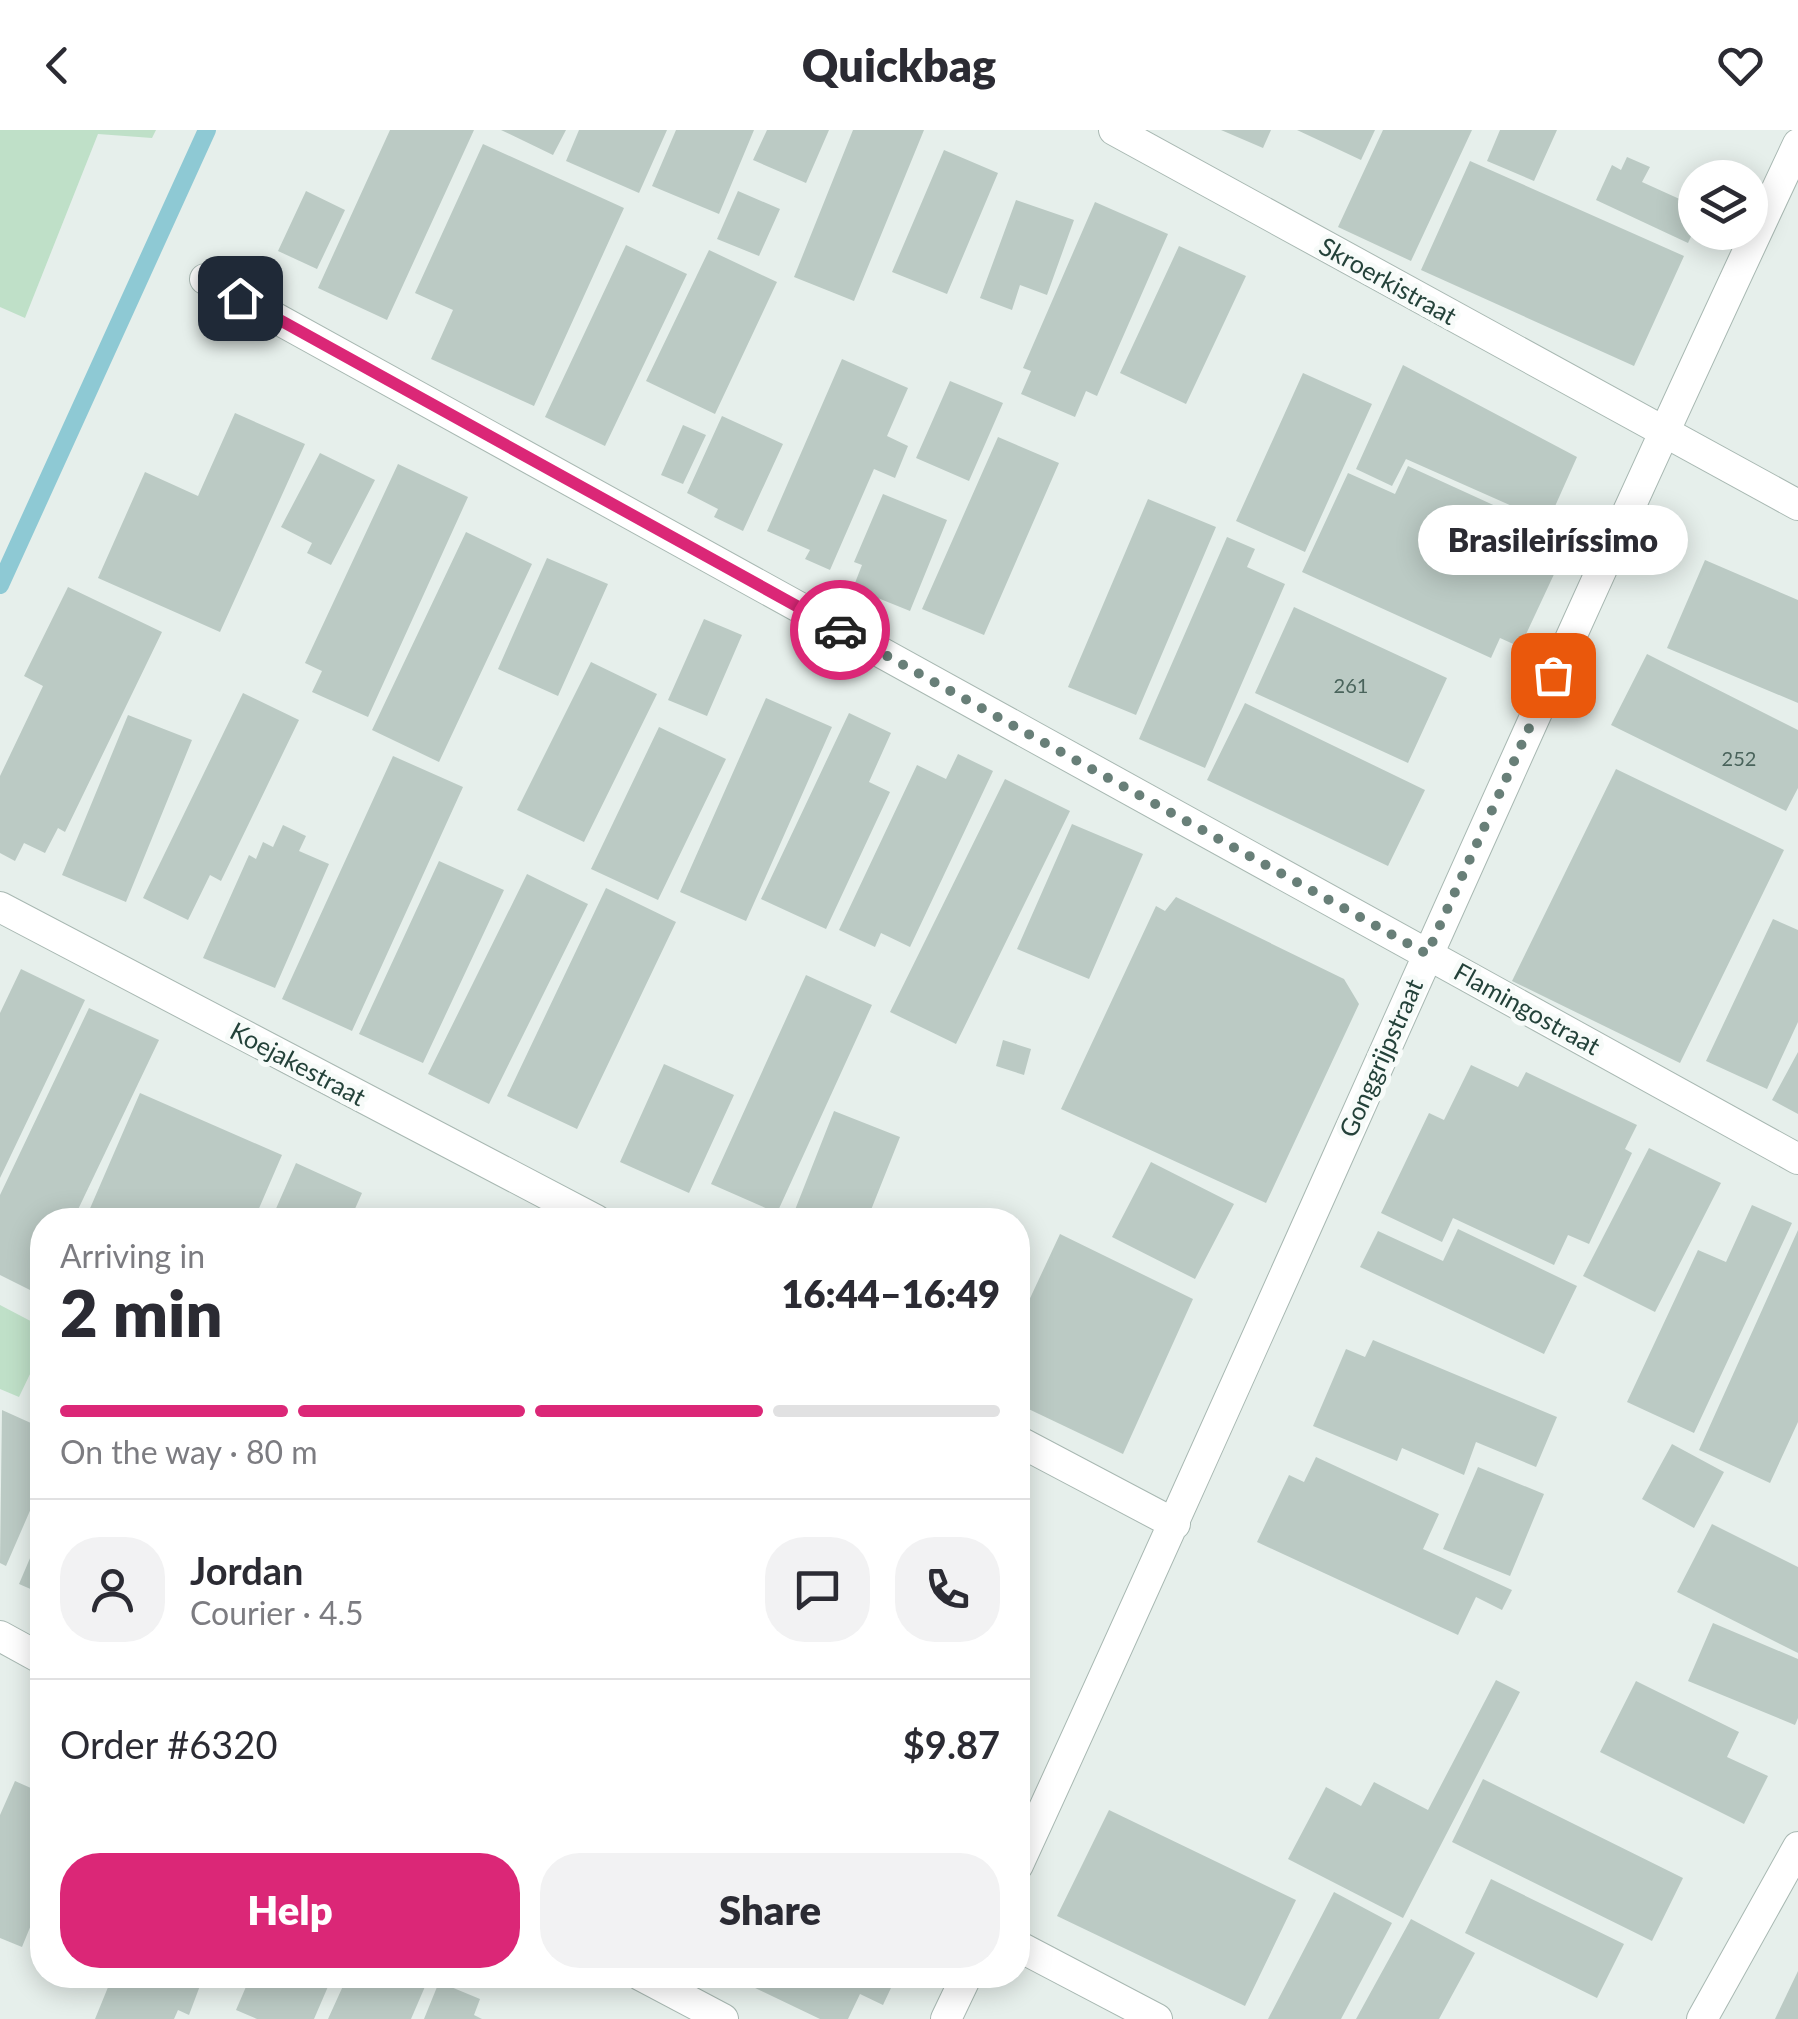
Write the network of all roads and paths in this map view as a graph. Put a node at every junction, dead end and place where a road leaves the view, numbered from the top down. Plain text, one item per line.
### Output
1 (1114, 130) edge
2 (1798, 144) edge
3 (205, 279) dead end
4 (1663, 431) junction
5 (1798, 505) edge
6 (0, 907) edge
7 (1427, 954) junction
8 (1798, 1159) edge
9 (573, 1208) edge
10 (1030, 1447) edge
11 (1174, 1524) junction
12 (0, 1636) edge
13 (30, 1652) edge
14 (1030, 1839) edge
15 (1798, 1847) edge
16 (1030, 1952) edge
17 (665, 1988) edge
18 (961, 1988) edge
19 (723, 2019) edge
20 (946, 2019) edge
21 (1158, 2019) edge
22 (1702, 2019) edge

1 - 4 street, Skroerkistraat
2 - 4 street, Gonggrijpstraat
3 - 7 street, Flamingostraat
4 - 5 street, Skroerkistraat
4 - 7 street, Gonggrijpstraat
6 - 9 street, Koejakestraat
7 - 8 street, Flamingostraat
7 - 11 street, Gonggrijpstraat
10 - 11 street
11 - 14 street, Gonggrijpstraat
12 - 13 street
15 - 22 street
16 - 21 street
17 - 19 street
18 - 20 street

